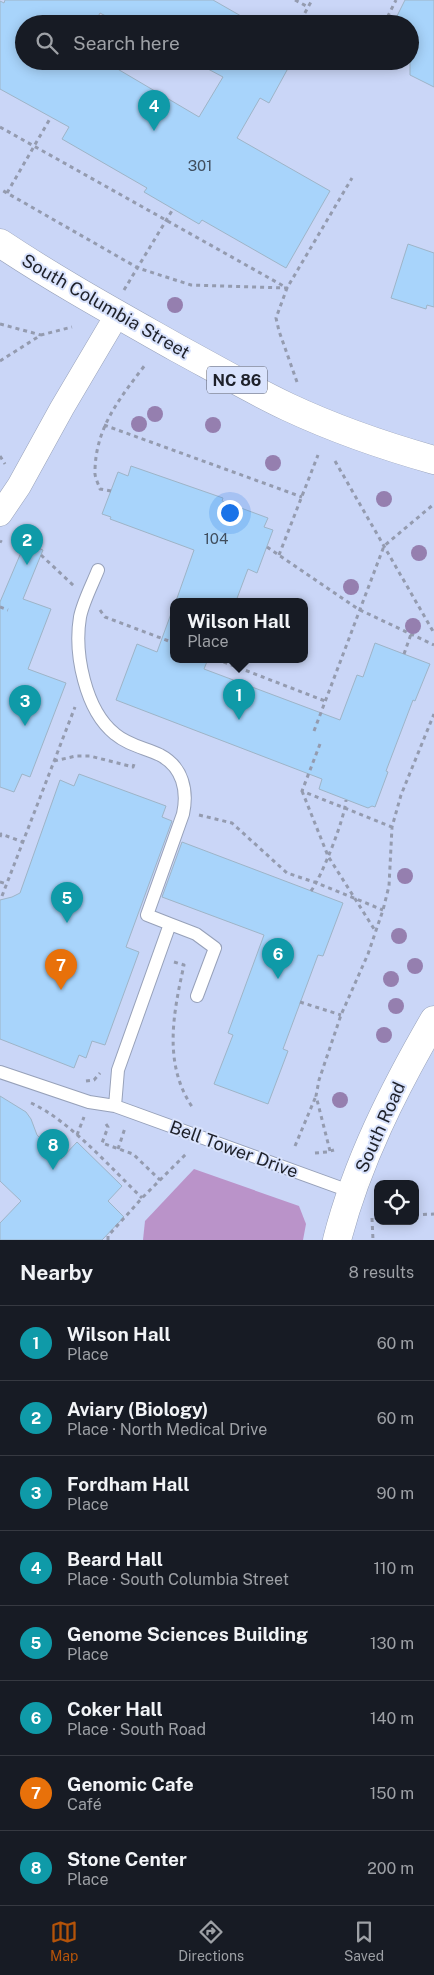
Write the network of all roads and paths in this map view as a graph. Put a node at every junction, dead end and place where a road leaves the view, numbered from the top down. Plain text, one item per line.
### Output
1 (294, 0) edge
2 (312, 0) edge
3 (396, 0) edge
4 (308, 8) junction
5 (304, 15) edge
6 (388, 15) edge
7 (51, 117) dead end
8 (0, 127) edge
9 (35, 145) junction
10 (352, 178) dead end
11 (0, 189) edge
12 (7, 193) junction
13 (173, 209) dead end
14 (166, 220) junction
15 (0, 243) edge
16 (138, 268) junction
17 (128, 283) dead end
18 (287, 288) junction
19 (117, 315) junction
20 (0, 324) edge
21 (72, 327) dead end
22 (42, 335) junction
23 (0, 361) edge
24 (145, 365) dead end
25 (298, 386) dead end
26 (104, 425) junction
27 (318, 455) dead end
28 (434, 460) edge
29 (335, 461) dead end
30 (111, 491) dead end
31 (302, 497) junction
32 (434, 504) edge
33 (0, 514) edge
34 (384, 546) junction
35 (267, 547) dead end
36 (279, 555) junction
37 (98, 570) dead end
38 (0, 607) edge
39 (358, 609) junction
40 (8, 610) dead end
41 (434, 633) edge
42 (411, 634) junction
43 (434, 645) edge
44 (404, 654) dead end
45 (226, 663) edge
46 (85, 681) junction
47 (325, 701) junction
48 (434, 714) edge
49 (314, 732) dead end
50 (320, 744) dead end
51 (140, 747) junction
52 (54, 761) junction
53 (302, 791) junction
54 (346, 800) dead end
55 (346, 809) junction
56 (183, 814) junction
57 (392, 827) junction
58 (0, 837) edge
59 (23, 842) junction
60 (328, 856) junction
61 (0, 882) edge
62 (317, 883) junction
63 (7, 884) junction
64 (311, 891) dead end
65 (2, 896) dead end
66 (354, 898) junction
67 (383, 910) junction
68 (170, 924) junction
69 (376, 932) junction
70 (158, 956) junction
71 (197, 996) dead end
72 (300, 1002) dead end
73 (342, 1015) junction
74 (434, 1020) edge
75 (0, 1072) edge
76 (94, 1080) dead end
77 (96, 1085) dead end
78 (316, 1096) junction
79 (26, 1101) dead end
80 (115, 1106) junction
81 (193, 1108) dead end
82 (84, 1116) dead end
83 (91, 1118) dead end
84 (98, 1121) dead end
85 (81, 1123) dead end
86 (125, 1127) dead end
87 (77, 1135) junction
88 (295, 1146) dead end
89 (118, 1148) junction
90 (334, 1150) dead end
91 (330, 1151) junction
92 (315, 1153) dead end
93 (186, 1154) dead end
94 (160, 1180) junction
95 (352, 1192) junction
96 (142, 1198) junction
97 (434, 1214) edge
98 (419, 1215) edge
99 (372, 1218) dead end
100 (108, 1240) edge
101 (337, 1240) edge
102 (373, 1240) edge

1 - 4 path
2 - 4 path
3 - 6 path
4 - 5 path
7 - 9 path
8 - 9 path
9 - 12 path
9 - 14 path
10 - 18 path
11 - 12 path
12 - 16 path
13 - 14 path
14 - 16 path
14 - 18 path
15 - 19 main road, South Columbia Street / NC 86
16 - 17 path
16 - 18 path
18 - 25 path
19 - 28 main road, South Columbia Street / NC 86
19 - 33 street
20 - 22 path
21 - 22 path
22 - 23 path
24 - 26 path
26 - 30 path
26 - 31 path
27 - 31 path
29 - 34 path
31 - 36 path
32 - 34 path
34 - 39 path
34 - 41 path
35 - 36 path
36 - 39 path
37 - 46 lane
38 - 40 path
39 - 42 path
39 - 47 path
42 - 43 path
42 - 44 path
45 - 47 path
46 - 51 lane
46 - 52 path
47 - 49 path
48 - 57 path
50 - 53 path
51 - 52 path
51 - 56 lane
52 - 59 path
53 - 55 path
53 - 60 path
54 - 55 path
55 - 57 path
55 - 60 path
56 - 62 path
56 - 68 lane
57 - 67 path
58 - 59 path
59 - 63 path
60 - 62 path
60 - 66 path
61 - 63 path
62 - 64 path
62 - 66 path
63 - 65 path
66 - 67 path
66 - 69 path
67 - 69 path
68 - 70 lane
68 - 71 lane
69 - 73 path
70 - 80 lane
70 - 81 path
72 - 73 path
73 - 78 path
74 - 95 main road, South Road
75 - 80 lane, Bell Tower Drive
76 - 77 path
78 - 88 path
78 - 91 path
79 - 87 path
80 - 95 lane, Bell Tower Drive
82 - 83 path
84 - 89 path
85 - 87 path
86 - 89 path
87 - 96 path
89 - 94 path
90 - 91 path
91 - 92 path
93 - 94 path
94 - 96 path
95 - 101 main road, South Road
96 - 100 path
97 - 98 path
99 - 102 path

